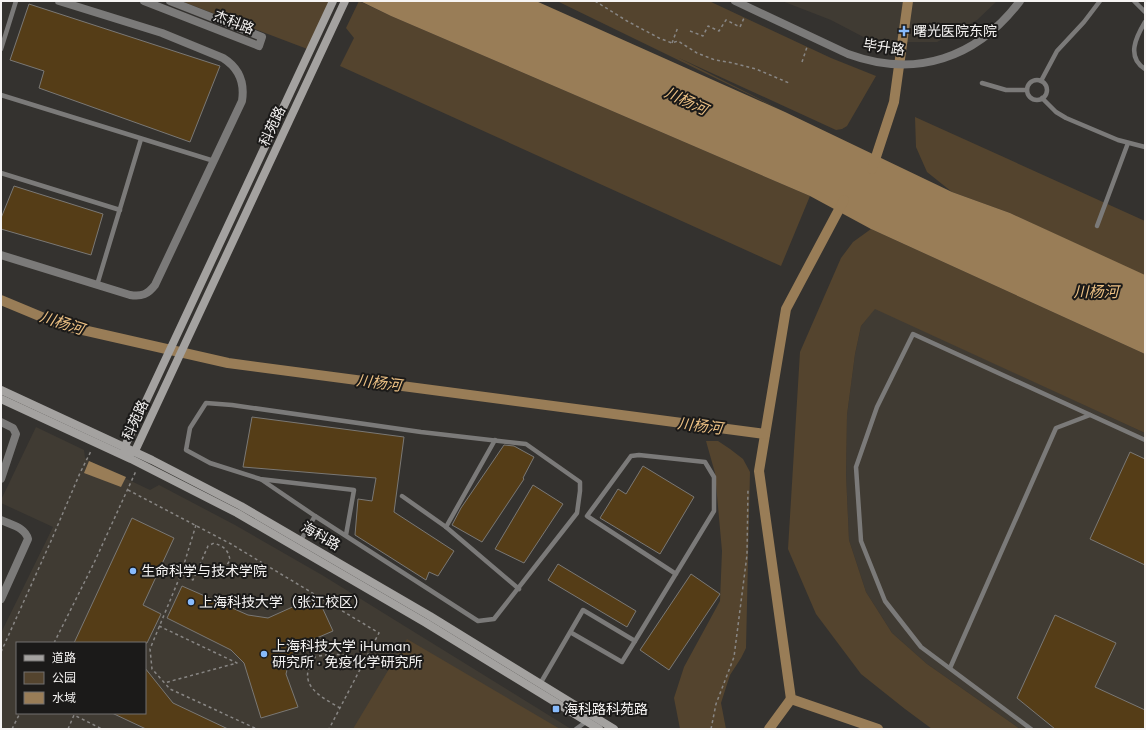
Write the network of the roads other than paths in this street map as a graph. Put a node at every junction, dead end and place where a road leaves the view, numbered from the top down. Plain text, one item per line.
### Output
1 (16, 1) edge
2 (60, 1) edge
3 (144, 1) edge
4 (170, 1) edge
5 (333, 1) edge
6 (346, 1) edge
7 (735, 1) edge
8 (1020, 1) edge
9 (1100, 1) edge
10 (1134, 1) edge
11 (746, 3) edge
12 (1145, 12) edge
13 (1145, 22) edge
14 (1, 49) edge
15 (1145, 69) edge
16 (1041, 81) junction
17 (982, 83) dead end
18 (1027, 90) junction
19 (1, 95) edge
20 (1042, 98) junction
21 (141, 139) junction
22 (1128, 143) junction
23 (1145, 147) edge
24 (214, 161) junction
25 (1, 173) edge
26 (120, 210) junction
27 (1097, 226) dead end
28 (1, 255) edge
29 (97, 285) junction
30 (1, 390) edge
31 (1, 399) edge
32 (1090, 415) junction
33 (1, 422) edge
34 (495, 440) junction
35 (1145, 440) edge
36 (125, 446) junction
37 (134, 451) junction
38 (126, 456) junction
39 (1, 479) edge
40 (260, 479) junction
41 (402, 496) dead end
42 (315, 516) junction
43 (1, 520) edge
44 (446, 527) junction
45 (346, 535) junction
46 (302, 540) junction
47 (676, 574) junction
48 (519, 589) junction
49 (1, 599) edge
50 (570, 632) junction
51 (635, 640) junction
52 (950, 668) junction
53 (540, 684) junction
54 (587, 721) junction
55 (576, 729) edge
56 (599, 729) edge
57 (614, 729) edge
58 (1030, 729) edge

1 - 14 lane
2 - 24 street
3 - 4 street, 杰科路
5 - 36 street, 科苑路
6 - 37 street, 科苑路
7 - 11 street, 毕升路
8 - 11 street, 毕升路
9 - 16 lane
10 - 12 lane
13 - 15 lane
16 - 18 lane
16 - 20 lane
17 - 18 lane
18 - 20 lane
19 - 21 lane
20 - 22 lane
21 - 24 lane
21 - 26 lane
22 - 23 lane
22 - 27 lane
24 - 29 street
25 - 26 lane
26 - 29 lane
28 - 29 street
30 - 36 street, 海科路
31 - 38 street, 海科路
32 - 35 lane
32 - 52 lane
32 - 52 lane
33 - 39 street
34 - 40 lane
34 - 44 lane
34 - 48 lane
36 - 37 street, 海科路
36 - 38 street, 科苑路
37 - 38 street, 科苑路
37 - 46 street, 海科路
38 - 54 street, 海科路
40 - 42 lane
40 - 45 lane
41 - 44 lane
42 - 45 lane
42 - 46 lane
43 - 49 street
44 - 48 lane
45 - 48 lane
46 - 53 street, 海科路
47 - 47 lane
47 - 51 lane
50 - 51 lane
50 - 51 lane
50 - 53 lane
52 - 58 lane
53 - 57 street, 海科路
54 - 55 lane
54 - 56 street, 海科路

